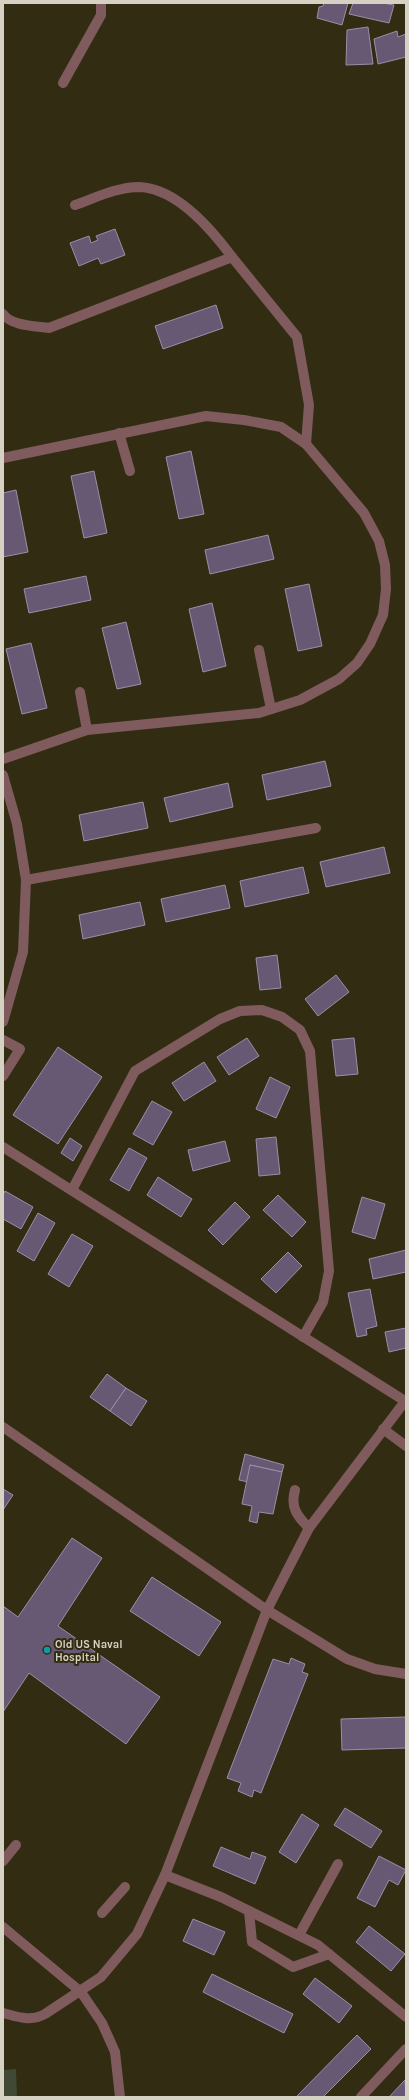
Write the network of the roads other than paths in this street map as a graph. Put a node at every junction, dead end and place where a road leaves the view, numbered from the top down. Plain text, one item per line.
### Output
1 (100, 3) edge
2 (63, 83) dead end
3 (75, 205) dead end
4 (232, 257) junction
5 (3, 314) edge
6 (120, 433) junction
7 (306, 444) junction
8 (3, 458) edge
9 (130, 471) dead end
10 (259, 650) dead end
11 (80, 692) dead end
12 (271, 709) junction
13 (87, 730) junction
14 (3, 759) edge
15 (3, 775) edge
16 (316, 828) dead end
17 (26, 880) junction
18 (3, 1022) edge
19 (3, 1040) edge
20 (3, 1076) edge
21 (3, 1147) edge
22 (72, 1190) junction
23 (303, 1337) junction
24 (405, 1400) edge
25 (3, 1427) edge
26 (383, 1429) junction
27 (406, 1446) edge
28 (295, 1490) dead end
29 (309, 1528) junction
30 (267, 1610) junction
31 (406, 1674) edge
32 (16, 1845) dead end
33 (3, 1861) edge
34 (338, 1864) dead end
35 (165, 1875) junction
36 (125, 1887) dead end
37 (249, 1911) junction
38 (102, 1913) dead end
39 (3, 1927) edge
40 (299, 1935) junction
41 (329, 1954) junction
42 (81, 1992) junction
43 (3, 2013) edge
44 (406, 2016) edge
45 (406, 2049) edge
46 (120, 2097) edge
47 (361, 2097) edge

1 - 2 street
3 - 4 street
4 - 5 street
4 - 7 street
6 - 7 street
6 - 8 street
6 - 9 street
7 - 12 street
10 - 12 street
11 - 13 street
12 - 13 street
13 - 14 street
15 - 17 street
16 - 17 street
17 - 18 street
19 - 20 street
21 - 22 street
22 - 23 street
22 - 23 street
23 - 24 street
24 - 26 street
25 - 30 street
26 - 27 street
26 - 29 street
28 - 29 street
29 - 30 street
30 - 31 street
30 - 35 street
32 - 33 street
34 - 40 street
35 - 37 street
35 - 42 street
36 - 38 street
37 - 40 street
37 - 41 street
39 - 42 street
40 - 41 street
41 - 44 street
42 - 43 street
42 - 46 street
45 - 47 street

